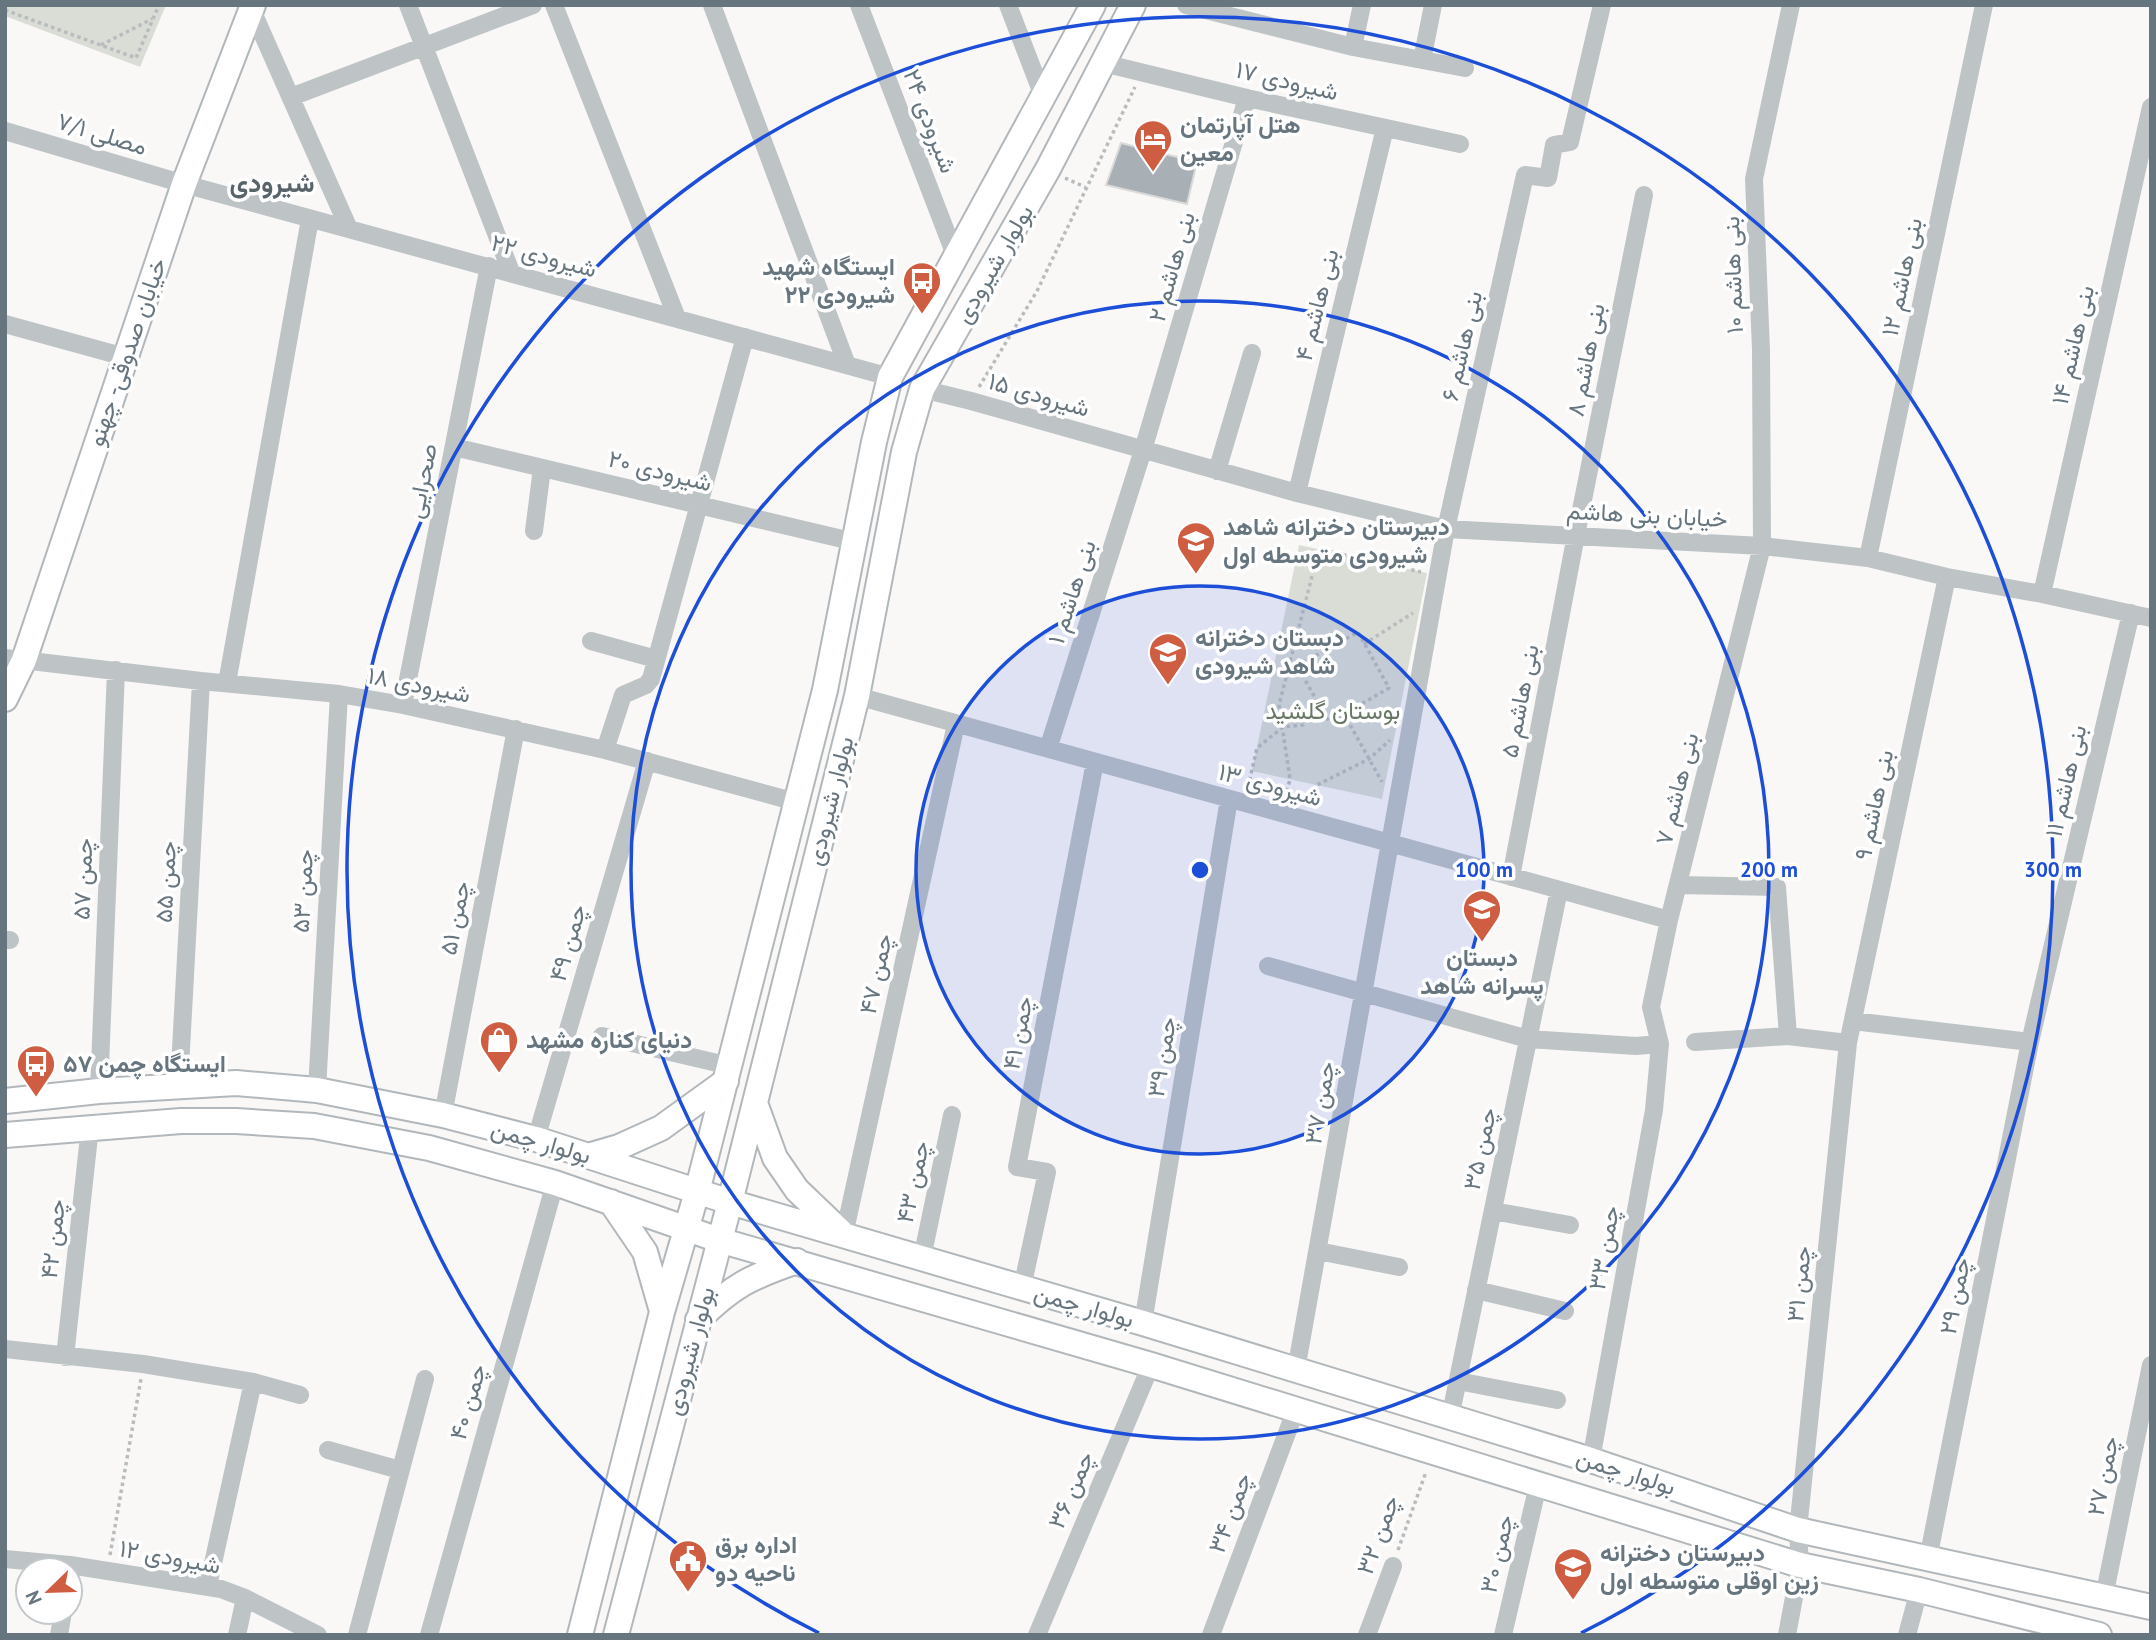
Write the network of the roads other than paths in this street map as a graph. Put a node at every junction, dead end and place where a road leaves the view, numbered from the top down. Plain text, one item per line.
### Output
1 (408, 5) edge
2 (533, 5) edge
3 (554, 5) edge
4 (712, 5) edge
5 (859, 5) edge
6 (1008, 5) edge
7 (1093, 5) edge
8 (1133, 5) edge
9 (1186, 5) edge
10 (1362, 5) edge
11 (1433, 5) edge
12 (1601, 5) edge
13 (1791, 5) edge
14 (1984, 5) edge
15 (252, 7) edge
16 (424, 47) junction
17 (1353, 47) junction
18 (1422, 60) junction
19 (1103, 63) junction
20 (1465, 68) dead end
21 (1043, 96) junction
22 (291, 97) junction
23 (1247, 98) junction
24 (2151, 107) edge
25 (1385, 128) junction
26 (5, 131) edge
27 (1460, 144) dead end
28 (184, 184) junction
29 (1644, 195) dead end
30 (310, 219) junction
31 (349, 229) junction
32 (955, 255) junction
33 (489, 266) junction
34 (511, 272) junction
35 (677, 318) junction
36 (5, 324) edge
37 (745, 337) junction
38 (1252, 353) dead end
39 (125, 357) junction
40 (847, 365) junction
41 (890, 377) junction
42 (922, 389) junction
43 (454, 447) junction
44 (1143, 450) junction
45 (542, 468) junction
46 (1217, 471) junction
47 (1297, 492) junction
48 (700, 506) junction
49 (1446, 529) junction
50 (534, 531) dead end
51 (1576, 535) junction
52 (855, 542) junction
53 (1762, 546) junction
54 (1868, 558) junction
55 (1947, 577) junction
56 (2042, 594) junction
57 (2131, 613) junction
58 (2151, 618) edge
59 (591, 641) dead end
60 (15, 659) edge
61 (656, 659) junction
62 (116, 670) junction
63 (201, 681) junction
64 (227, 683) junction
65 (339, 694) junction
66 (857, 696) junction
67 (5, 699) edge
68 (403, 705) junction
69 (956, 724) junction
70 (516, 729) junction
71 (1410, 738) joint
72 (1048, 749) junction
73 (605, 750) junction
74 (646, 761) junction
75 (1095, 762) junction
76 (1236, 801) junction
77 (796, 802) junction
78 (1391, 844) junction
79 (1511, 877) junction
80 (1678, 885) junction
81 (1559, 890) junction
82 (1670, 920) junction
83 (1268, 966) dead end
84 (1365, 993) junction
85 (1853, 1021) junction
86 (602, 1036) dead end
87 (1788, 1036) junction
88 (1528, 1039) junction
89 (1695, 1042) dead end
90 (2030, 1042) junction
91 (1849, 1043) junction
92 (1660, 1044) junction
93 (728, 1073) junction
94 (179, 1086) junction
95 (317, 1090) junction
96 (99, 1091) junction
97 (5, 1101) edge
98 (755, 1103) junction
99 (443, 1115) junction
100 (952, 1115) dead end
101 (90, 1127) junction
102 (5, 1135) edge
103 (536, 1139) junction
104 (588, 1156) junction
105 (555, 1183) junction
106 (697, 1192) junction
107 (611, 1202) junction
108 (730, 1202) junction
109 (1493, 1211) junction
110 (1570, 1225) dead end
111 (686, 1230) junction
112 (844, 1235) junction
113 (719, 1240) junction
114 (1318, 1251) junction
115 (922, 1258) junction
116 (797, 1261) junction
117 (1399, 1268) dead end
118 (1022, 1288) junction
119 (1476, 1290) junction
120 (662, 1311) junction
121 (1565, 1311) dead end
122 (697, 1321) junction
123 (1143, 1323) junction
124 (5, 1349) edge
125 (65, 1357) junction
126 (1151, 1364) junction
127 (2151, 1365) edge
128 (1296, 1370) junction
129 (425, 1379) dead end
130 (1458, 1381) junction
131 (253, 1382) junction
132 (300, 1395) dead end
133 (1557, 1400) dead end
134 (1296, 1409) junction
135 (1450, 1418) junction
136 (328, 1450) dead end
137 (1591, 1460) junction
138 (400, 1470) junction
139 (1538, 1485) junction
140 (1798, 1530) junction
141 (1928, 1559) junction
142 (1800, 1565) junction
143 (1392, 1566) road end
144 (84, 1568) edge
145 (208, 1587) junction
146 (1919, 1590) junction
147 (2104, 1597) junction
148 (245, 1598) junction
149 (2151, 1608) edge
150 (2096, 1634) edge
151 (237, 1635) edge
152 (318, 1635) edge
153 (357, 1635) edge
154 (429, 1635) edge
155 (580, 1635) edge
156 (616, 1635) edge
157 (1037, 1635) edge
158 (1211, 1635) edge
159 (1367, 1635) edge
160 (1503, 1635) edge
161 (1787, 1635) edge
162 (1907, 1635) edge

1 - 16 street
2 - 16 street
3 - 35 street
4 - 40 street
5 - 32 street, شیرودی ۲۴
6 - 21 street
7 - 21 main road, بولوار شیرودی
8 - 19 main road, بولوار شیرودی
9 - 17 street
10 - 17 street
11 - 18 street
12 - 49 street, بنی هاشم ۶
13 - 53 street, بنی هاشم ۱۰
14 - 54 street, بنی هاشم ۱۲
15 - 22 street
15 - 28 main road, خیابان صدوقی- چهنو
16 - 22 street
16 - 34 street
17 - 18 street
18 - 20 street
19 - 23 street, شیرودی ۱۷
19 - 42 main road, بولوار شیرودی
21 - 32 main road, بولوار شیرودی
22 - 31 street
23 - 25 street, شیرودی ۱۷
23 - 44 street, بنی هاشم ۲
24 - 56 street, بنی هاشم ۱۴
25 - 27 street, شیرودی ۱۷
25 - 47 street, بنی هاشم ۴
26 - 28 street, مصلی ۷/۱
28 - 30 street, شیرودی ۲۲
28 - 39 main road, خیابان صدوقی- چهنو
29 - 51 street, بنی هاشم ۸
30 - 31 street, شیرودی ۲۲
30 - 64 street
31 - 33 street, شیرودی ۲۲
32 - 41 main road, بولوار شیرودی
33 - 34 street, شیرودی ۲۲
33 - 43 street, صحرایی
34 - 35 street, شیرودی ۲۲
35 - 37 street, شیرودی ۲۲
36 - 39 street
37 - 40 street, شیرودی ۲۲
37 - 48 street
38 - 46 street
39 - 60 main road, خیابان صدوقی- چهنو
40 - 41 street, شیرودی ۲۲
41 - 52 main road, بولوار شیرودی
42 - 44 street, شیرودی ۱۵
42 - 66 main road, بولوار شیرودی
43 - 45 street, شیرودی ۲۰
43 - 68 street, صحرایی
44 - 46 street, خیابان بنی هاشم
44 - 72 street, بنی هاشم ۱
45 - 48 street, شیرودی ۲۰
45 - 50 street
46 - 47 street, خیابان بنی هاشم
47 - 49 street, خیابان بنی هاشم
48 - 52 street, شیرودی ۲۰
48 - 61 street
49 - 51 street, خیابان بنی هاشم
49 - 71 street, بنی هاشم ۶
51 - 53 street, خیابان بنی هاشم
51 - 79 street, بنی هاشم ۵
52 - 77 main road, بولوار شیرودی
53 - 54 street, خیابان بنی هاشم
53 - 80 street, بنی هاشم ۷
54 - 55 street, خیابان بنی هاشم
55 - 56 street, خیابان بنی هاشم
55 - 85 street, بنی هاشم ۹
56 - 57 street, خیابان بنی هاشم
57 - 58 street, خیابان بنی هاشم
57 - 90 street, بنی هاشم ۱۱
59 - 61 street
60 - 62 street, شیرودی ۱۸
60 - 67 main road, خیابان صدوقی- چهنو
61 - 73 street
62 - 63 street, شیرودی ۱۸
62 - 96 street, چمن ۵۷
63 - 64 street, شیرودی ۱۸
63 - 94 street, چمن ۵۵
64 - 65 street, شیرودی ۱۸
65 - 68 street, شیرودی ۱۸
65 - 95 street, چمن ۵۳
66 - 69 street, شیرودی ۱۳
66 - 98 main road, بولوار شیرودی
68 - 70 street, شیرودی ۱۸
69 - 72 street, شیرودی ۱۳
69 - 112 street, چمن ۴۷
70 - 73 street, شیرودی ۱۸
70 - 99 street, چمن ۵۱
71 - 78 street, چمن ۳۷
72 - 75 street, شیرودی ۱۳
73 - 74 street, شیرودی ۱۸
74 - 77 street, شیرودی ۱۸
74 - 103 street, چمن ۴۹
75 - 76 street, شیرودی ۱۳
75 - 118 street, چمن ۴۱
76 - 78 street, شیرودی ۱۳
76 - 123 street, چمن ۳۹
77 - 93 main road, بولوار شیرودی
78 - 79 street, شیرودی ۱۳
78 - 84 street, چمن ۳۷
79 - 81 street, شیرودی ۱۳
80 - 82 street, بنی هاشم ۷
80 - 87 street
81 - 82 street, شیرودی ۱۳
81 - 88 street, چمن ۳۵
82 - 92 street, بنی هاشم ۷
83 - 84 street
84 - 88 street
84 - 114 street, چمن ۳۷
85 - 90 street
85 - 91 street, بنی هاشم ۹
86 - 93 street
87 - 89 street
87 - 91 street
88 - 92 street
88 - 109 street, چمن ۳۵
90 - 141 street, چمن ۲۹
91 - 140 street, چمن ۳۱
92 - 137 street, چمن ۳۳
93 - 104 main road
93 - 106 main road, بولوار شیرودی
94 - 95 main road, بولوار چمن
94 - 96 main road, بولوار چمن
95 - 99 main road, بولوار چمن
96 - 97 main road, بولوار چمن
98 - 108 main road, بولوار شیرودی
98 - 112 main road
99 - 103 main road, بولوار چمن
100 - 115 street, چمن ۴۳
101 - 102 main road, بولوار چمن
101 - 105 main road, بولوار چمن
101 - 125 street, چمن ۴۲
103 - 104 main road, بولوار چمن
104 - 106 main road, بولوار چمن
105 - 107 main road, بولوار چمن
105 - 154 street, چمن ۴۰
106 - 108 main road, بولوار چمن
106 - 111 main road, بولوار شیرودی
107 - 111 main road, بولوار چمن
107 - 120 main road
108 - 112 main road, بولوار چمن
108 - 113 main road, بولوار شیرودی
109 - 110 street
109 - 119 street, چمن ۳۵
111 - 113 main road, بولوار چمن
111 - 120 main road, بولوار شیرودی
112 - 115 main road, بولوار چمن
113 - 116 main road, بولوار چمن
113 - 122 main road, بولوار شیرودی
114 - 117 street
114 - 128 street, چمن ۳۷
115 - 118 main road, بولوار چمن
116 - 122 main road
116 - 126 main road, بولوار چمن
118 - 123 main road, بولوار چمن
119 - 121 street
119 - 130 street, چمن ۳۵
120 - 155 main road, بولوار شیرودی
122 - 156 main road, بولوار شیرودی
123 - 128 main road, بولوار چمن
124 - 125 street
125 - 131 street
126 - 134 main road, بولوار چمن
126 - 157 street, چمن ۳۶
127 - 147 street, چمن ۲۷
128 - 135 main road, بولوار چمن
129 - 138 street
130 - 133 street
130 - 135 street, چمن ۳۵
131 - 132 street
131 - 145 street
134 - 139 main road, بولوار چمن
134 - 158 street, چمن ۳۴
135 - 137 main road, بولوار چمن
136 - 138 street
137 - 140 main road, بولوار چمن
138 - 153 street
139 - 142 main road, بولوار چمن
139 - 160 street, چمن ۳۰
140 - 141 main road, بولوار چمن
140 - 142 street, چمن ۳۱
141 - 147 main road, بولوار چمن
142 - 146 main road, بولوار چمن
142 - 161 street, چمن ۳۱
143 - 159 street, چمن ۳۲
144 - 145 street, شیرودی ۱۲
145 - 148 street, شیرودی ۱۲
146 - 150 main road, بولوار چمن
146 - 162 street
147 - 149 main road, بولوار چمن
148 - 151 street
148 - 152 street, شیرودی ۱۲

